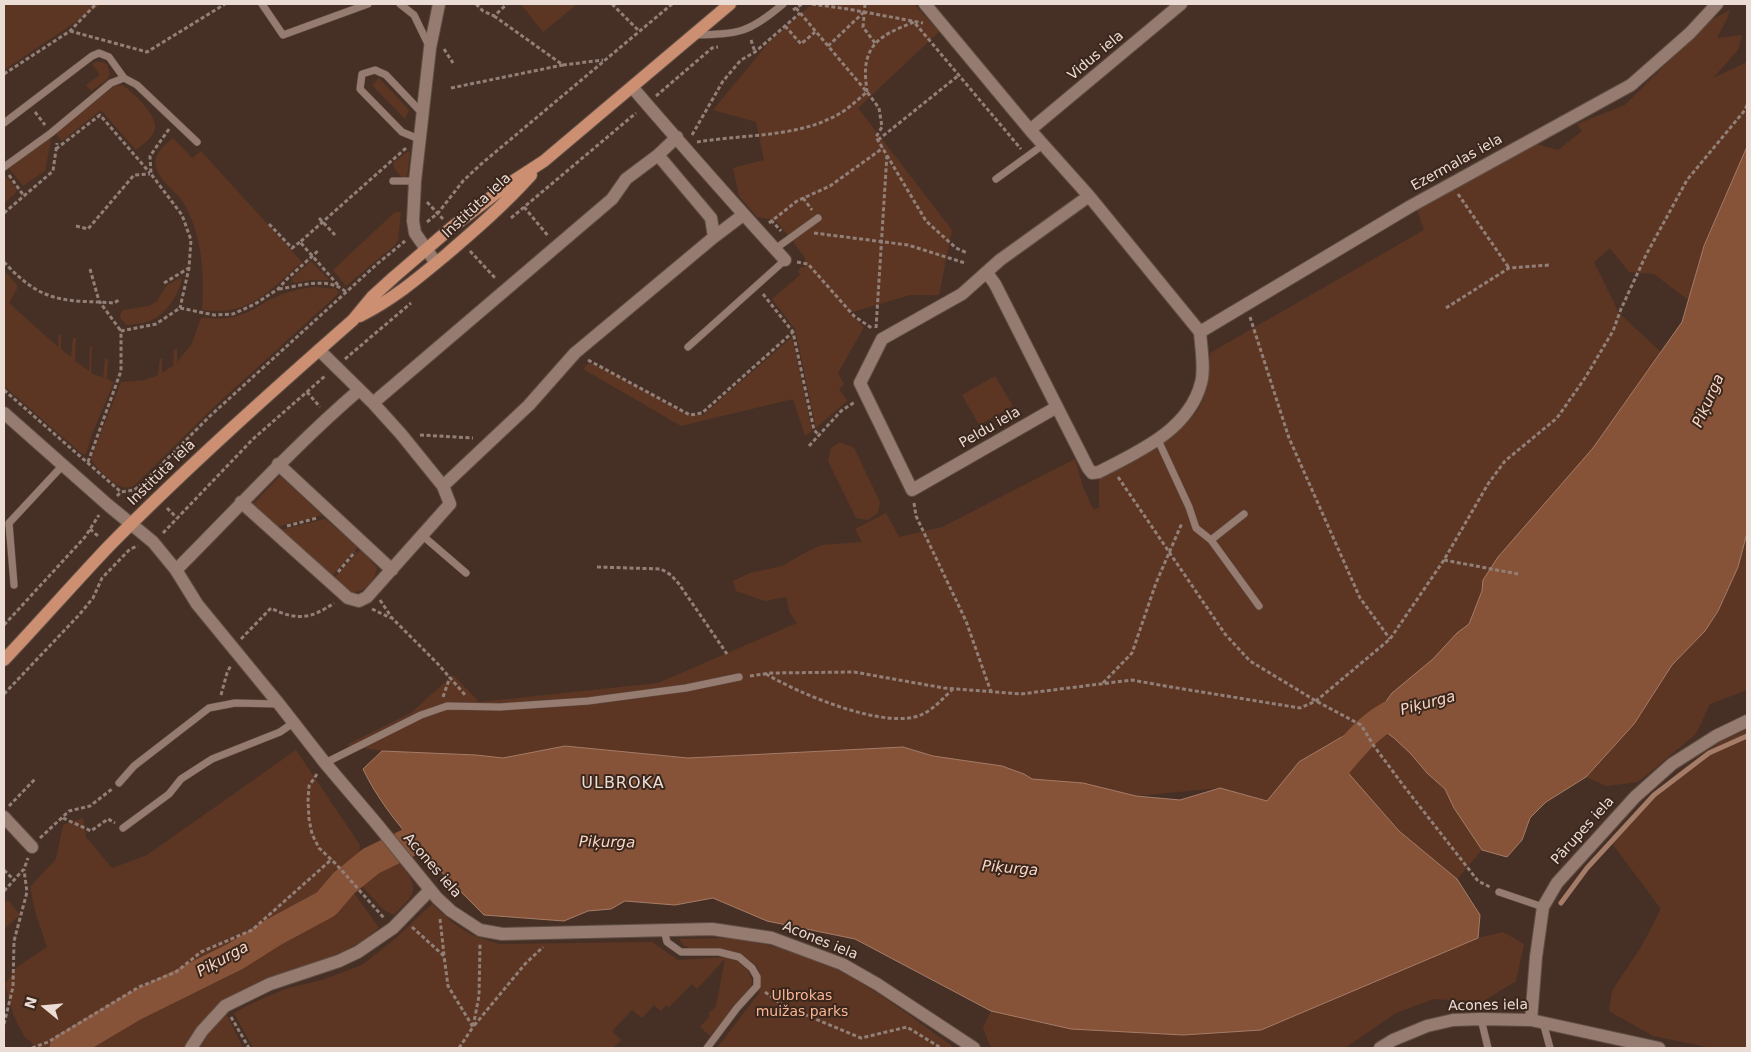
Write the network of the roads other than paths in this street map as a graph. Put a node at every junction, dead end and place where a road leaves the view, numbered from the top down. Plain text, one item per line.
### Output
1 (262, 4) edge
2 (368, 4) edge
3 (400, 4) edge
4 (439, 4) edge
5 (730, 4) edge
6 (783, 4) edge
7 (925, 4) edge
8 (1181, 4) edge
9 (1710, 6) edge
10 (692, 35) junction
11 (430, 48) junction
12 (124, 78) junction
13 (632, 87) junction
14 (422, 113) junction
15 (4, 123) edge
16 (1030, 130) junction
17 (680, 141) junction
18 (197, 142) dead end
19 (415, 142) junction
20 (1043, 145) junction
21 (658, 155) junction
22 (544, 161) junction
23 (4, 168) edge
24 (996, 179) dead end
25 (393, 181) dead end
26 (415, 181) junction
27 (1088, 196) junction
28 (743, 215) junction
29 (818, 218) dead end
30 (714, 237) junction
31 (775, 249) junction
32 (426, 250) junction
33 (785, 260) joint
34 (436, 263) junction
35 (986, 272) junction
36 (353, 320) junction
37 (1200, 332) junction
38 (688, 347) dead end
39 (319, 350) junction
40 (359, 390) junction
41 (373, 403) junction
42 (1057, 407) junction
43 (4, 413) edge
44 (1158, 440) junction
45 (278, 464) junction
46 (63, 465) junction
47 (443, 486) junction
48 (241, 502) junction
49 (1244, 514) dead end
50 (132, 524) junction
51 (423, 536) junction
52 (1211, 540) junction
53 (176, 570) junction
54 (392, 570) junction
55 (466, 573) dead end
56 (14, 585) dead end
57 (1259, 606) dead end
58 (4, 660) edge
59 (739, 677) road end
60 (279, 704) junction
61 (1747, 721) edge
62 (293, 723) junction
63 (325, 764) junction
64 (119, 783) road end
65 (4, 817) edge
66 (123, 828) road end
67 (32, 847) road end
68 (1498, 892) dead end
69 (433, 894) junction
70 (1543, 907) junction
71 (664, 930) junction
72 (1481, 1019) junction
73 (1537, 1021) junction
74 (191, 1048) edge
75 (707, 1048) edge
76 (974, 1048) edge
77 (1380, 1048) edge
78 (1488, 1048) edge
79 (1550, 1048) edge
80 (1659, 1048) edge

1 - 2 lane
3 - 11 lane
4 - 11 street
5 - 10 main road, Institūta iela
6 - 10 lane
7 - 16 street
8 - 16 street, Vidus iela
9 - 37 street, Ezermalas iela
10 - 13 main road, Institūta iela
11 - 14 street
12 - 15 lane
12 - 18 lane
12 - 23 lane
13 - 17 street
13 - 22 main road, Institūta iela
14 - 19 street
14 - 19 lane
16 - 20 street
17 - 21 street
17 - 28 street
19 - 26 street
20 - 24 lane
20 - 27 street
21 - 30 street
21 - 41 street
22 - 32 main road, Institūta iela
22 - 34 main road, Institūta iela
25 - 26 lane
26 - 32 street
27 - 35 street
27 - 37 street
28 - 30 street
28 - 31 street
29 - 31 lane
30 - 47 street
31 - 33 street
32 - 34 street
32 - 36 main road, Institūta iela
33 - 38 lane
34 - 36 main road, Institūta iela
35 - 42 street
35 - 42 street, Peldu iela
36 - 39 main road, Institūta iela
37 - 44 street
39 - 40 street
39 - 50 main road, Institūta iela
40 - 41 street
40 - 45 street
41 - 47 street
42 - 44 street
43 - 46 street, Acones iela
44 - 52 lane
45 - 48 street
45 - 54 street
46 - 50 street, Acones iela
46 - 56 lane
47 - 51 street
48 - 53 street
48 - 54 street
49 - 52 lane
50 - 53 street, Acones iela
50 - 58 main road, Institūta iela
51 - 54 street
51 - 55 lane
52 - 57 lane
53 - 60 street, Acones iela
59 - 63 lane
60 - 62 street, Acones iela
60 - 64 lane
61 - 70 street, Pārupes iela
62 - 63 street, Acones iela
62 - 66 lane
63 - 69 street, Acones iela
65 - 67 street
68 - 70 lane
69 - 71 street, Acones iela
69 - 74 street
70 - 73 street, Pārupes iela
71 - 75 lane
71 - 76 street, Acones iela
72 - 73 street, Acones iela
72 - 77 street, Acones iela
72 - 78 lane
73 - 79 lane
73 - 80 street, Acones iela

